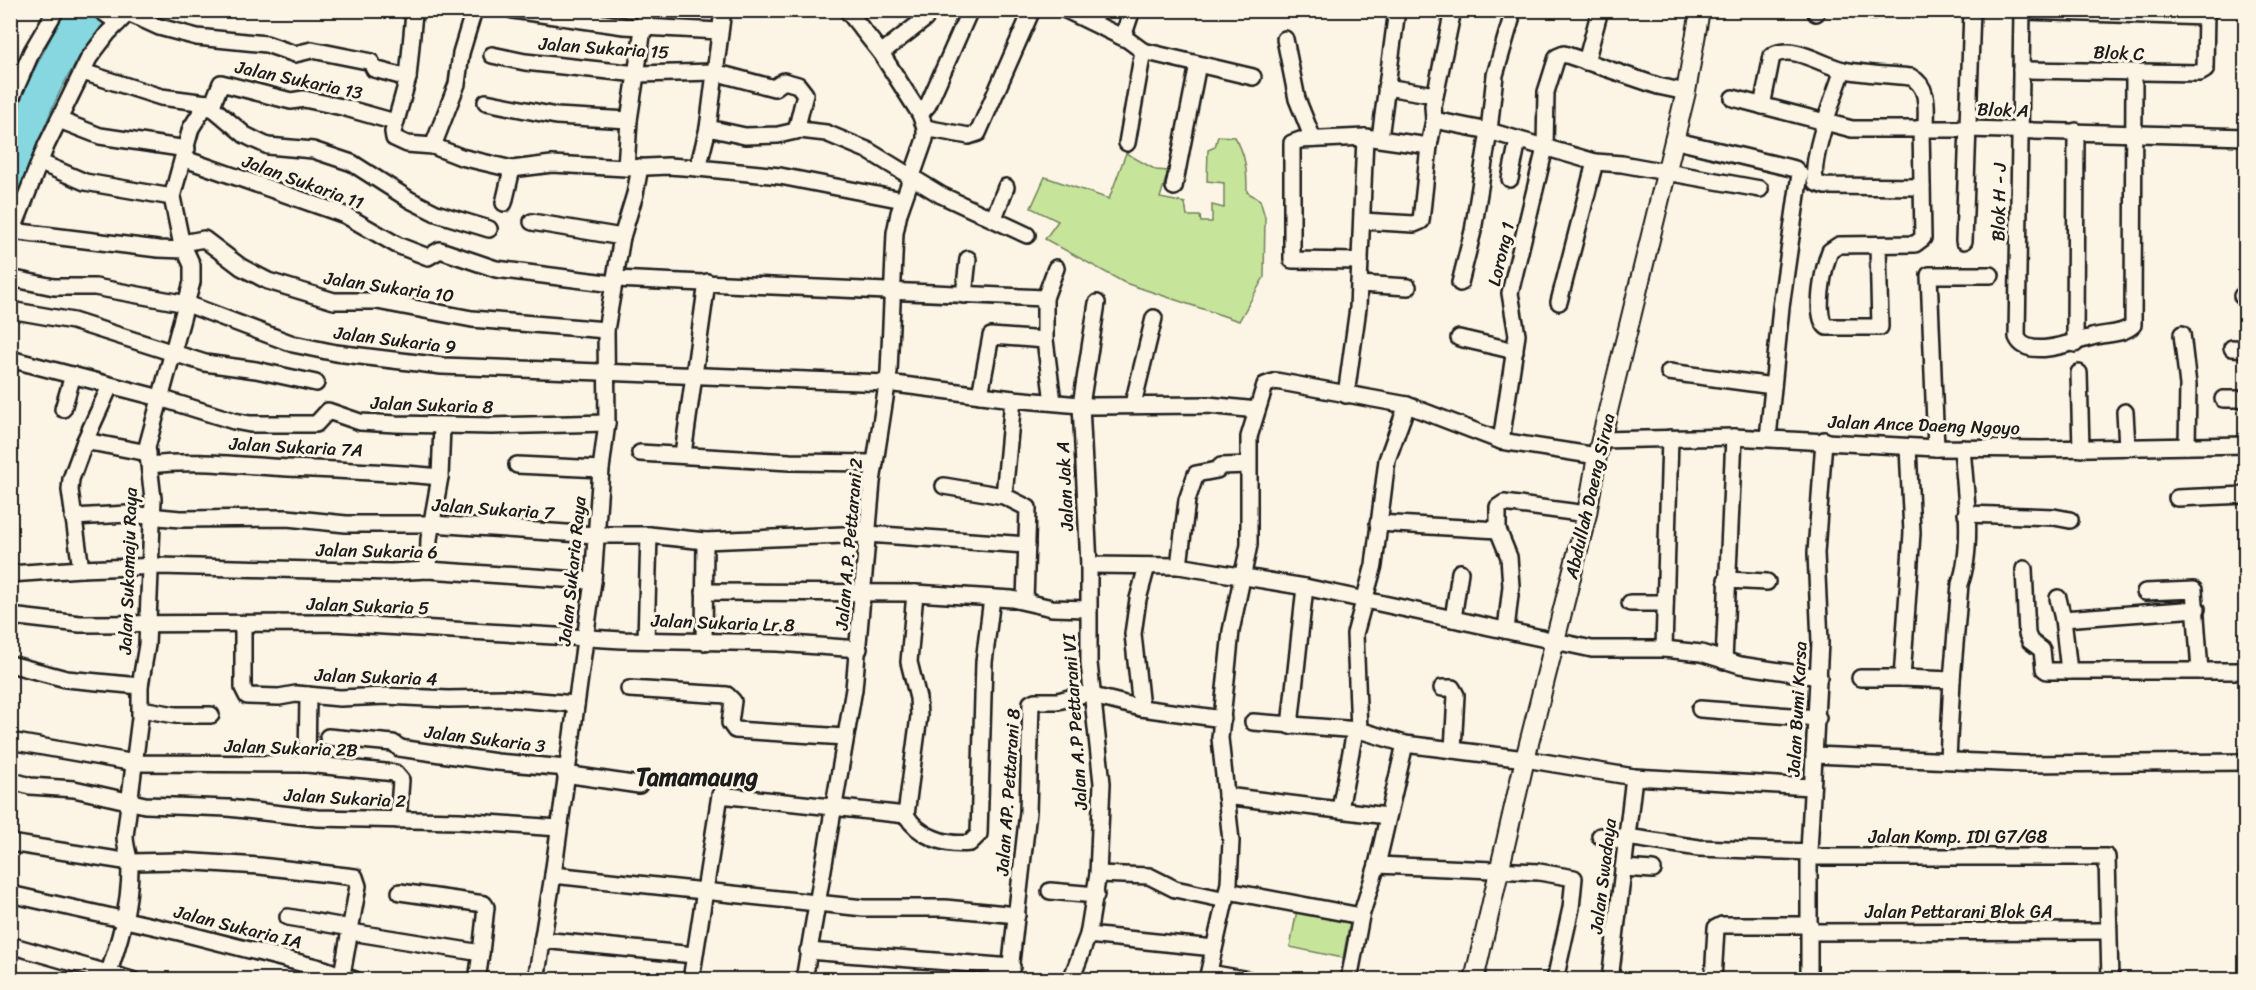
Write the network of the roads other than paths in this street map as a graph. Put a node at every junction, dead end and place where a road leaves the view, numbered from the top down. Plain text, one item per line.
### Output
1 (56, 10) edge
2 (100, 10) edge
3 (407, 10) edge
4 (474, 10) edge
5 (513, 10) edge
6 (723, 10) edge
7 (847, 10) edge
8 (970, 10) edge
9 (1032, 10) edge
10 (1066, 10) edge
11 (1132, 10) edge
12 (1397, 10) edge
13 (1453, 10) edge
14 (1600, 10) edge
15 (1700, 10) edge
16 (1972, 10) edge
17 (2022, 11) edge
18 (2206, 14) edge
19 (123, 17) edge
20 (645, 18) edge
21 (925, 19) dead end
22 (1511, 20) dead end
23 (719, 31) junction
24 (1123, 37) junction
25 (1285, 39) dead end
26 (1143, 51) junction
27 (881, 52) junction
28 (492, 55) dead end
29 (1586, 62) junction
30 (1198, 64) junction
31 (1843, 70) junction
32 (2021, 70) junction
33 (82, 72) junction
34 (714, 72) junction
35 (2134, 73) junction
36 (637, 74) junction
37 (1253, 77) dead end
38 (408, 78) junction
39 (1386, 87) junction
40 (1686, 92) junction
41 (1435, 95) junction
42 (1733, 98) dead end
43 (486, 102) dead end
44 (209, 106) junction
45 (1762, 106) junction
46 (10, 111) edge
47 (59, 120) junction
48 (629, 120) junction
49 (1434, 120) junction
50 (922, 121) junction
51 (395, 122) junction
52 (1825, 123) junction
53 (708, 128) junction
54 (1924, 128) junction
55 (1968, 129) junction
56 (2020, 130) junction
57 (796, 131) junction
58 (2076, 131) junction
59 (1490, 132) junction
60 (2134, 134) junction
61 (2246, 137) edge
62 (1372, 138) junction
63 (1313, 139) junction
64 (1518, 140) junction
65 (1673, 140) junction
66 (1127, 143) dead end
67 (433, 146) junction
68 (1429, 146) junction
69 (1545, 148) junction
70 (186, 154) junction
71 (1595, 162) junction
72 (40, 163) junction
73 (633, 168) junction
74 (698, 168) junction
75 (512, 169) junction
76 (1666, 172) junction
77 (912, 176) junction
78 (1510, 179) dead end
79 (1006, 187) dead end
80 (1174, 187) dead end
81 (1922, 187) junction
82 (1760, 189) dead end
83 (172, 197) junction
84 (903, 200) junction
85 (504, 202) dead end
86 (994, 218) junction
87 (1362, 221) junction
88 (532, 222) dead end
89 (489, 229) dead end
90 (11, 234) edge
91 (1027, 235) dead end
92 (622, 237) junction
93 (1964, 241) dead end
94 (1878, 245) junction
95 (184, 246) junction
96 (968, 259) dead end
97 (1360, 261) junction
98 (1056, 268) dead end
99 (1991, 275) dead end
100 (10, 279) edge
101 (614, 282) junction
102 (707, 282) junction
103 (1460, 283) dead end
104 (1359, 284) junction
105 (1407, 287) dead end
106 (891, 293) junction
107 (964, 295) junction
108 (1045, 298) junction
109 (1559, 302) dead end
110 (1097, 303) dead end
111 (187, 304) junction
112 (10, 310) edge
113 (1154, 318) dead end
114 (606, 330) junction
115 (2182, 334) dead end
116 (1459, 338) dead end
117 (1045, 340) junction
118 (2075, 344) junction
119 (1515, 351) junction
120 (172, 353) junction
121 (10, 359) edge
122 (1670, 372) dead end
123 (2079, 373) dead end
124 (607, 374) junction
125 (73, 375) junction
126 (694, 375) junction
127 (316, 383) dead end
128 (887, 383) junction
129 (110, 386) junction
130 (1773, 386) junction
131 (1346, 394) junction
132 (980, 395) junction
133 (160, 398) junction
134 (1012, 399) junction
135 (2223, 399) dead end
136 (2246, 399) edge
137 (1053, 402) junction
138 (1133, 404) junction
139 (1081, 405) junction
140 (1407, 405) junction
141 (63, 410) dead end
142 (1257, 410) junction
143 (2125, 412) dead end
144 (608, 423) junction
145 (442, 426) junction
146 (1734, 437) junction
147 (1670, 438) junction
148 (1768, 438) junction
149 (1824, 440) junction
150 (85, 441) junction
151 (1501, 441) junction
152 (2187, 446) junction
153 (2246, 446) edge
154 (1908, 447) junction
155 (1962, 447) junction
156 (2127, 447) junction
157 (1599, 448) junction
158 (1936, 448) junction
159 (2081, 449) junction
160 (640, 453) dead end
161 (683, 454) junction
162 (149, 459) junction
163 (875, 463) junction
164 (517, 465) dead end
165 (1248, 465) junction
166 (600, 469) junction
167 (440, 477) junction
168 (944, 486) dead end
169 (2246, 495) edge
170 (1004, 496) junction
171 (2177, 498) dead end
172 (1587, 514) junction
173 (1966, 514) junction
174 (153, 516) junction
175 (2070, 520) dead end
176 (1378, 523) junction
177 (75, 524) junction
178 (432, 524) junction
179 (1498, 530) junction
180 (867, 534) junction
181 (596, 535) junction
182 (649, 535) junction
183 (705, 542) junction
184 (1027, 545) junction
185 (1089, 565) junction
186 (155, 566) junction
187 (1147, 566) junction
188 (1179, 566) junction
189 (81, 569) junction
190 (2024, 569) dead end
191 (428, 570) junction
192 (1460, 572) dead end
193 (10, 574) edge
194 (1244, 578) junction
195 (1726, 580) junction
196 (593, 581) junction
197 (1767, 582) dead end
198 (1305, 587) junction
199 (863, 591) junction
200 (704, 592) junction
201 (2145, 592) dead end
202 (915, 593) junction
203 (992, 598) junction
204 (2058, 598) dead end
205 (1366, 600) junction
206 (1025, 601) junction
207 (1630, 603) dead end
208 (1665, 603) junction
209 (1088, 609) junction
210 (2196, 609) junction
211 (10, 616) edge
212 (1453, 619) junction
213 (2063, 619) junction
214 (148, 623) junction
215 (243, 624) junction
216 (1506, 630) junction
217 (587, 636) junction
218 (1556, 639) junction
219 (646, 640) junction
220 (704, 642) junction
221 (859, 649) junction
222 (1665, 649) junction
223 (1724, 661) junction
224 (10, 664) edge
225 (2069, 671) junction
226 (2200, 671) junction
227 (2246, 671) edge
228 (1820, 677) junction
229 (1860, 678) dead end
230 (1902, 678) junction
231 (1952, 680) junction
232 (140, 686) junction
233 (1442, 688) dead end
234 (629, 689) dead end
235 (1092, 694) junction
236 (308, 695) junction
237 (576, 704) junction
238 (1141, 708) junction
239 (141, 709) junction
240 (1700, 709) dead end
241 (211, 715) dead end
242 (1818, 718) junction
243 (1223, 719) junction
244 (1253, 722) dead end
245 (1290, 726) junction
246 (1359, 730) junction
247 (328, 737) dead end
248 (844, 737) junction
249 (10, 741) edge
250 (1405, 744) junction
251 (1453, 750) junction
252 (1814, 755) junction
253 (1525, 759) junction
254 (1948, 759) junction
255 (2246, 762) edge
256 (135, 763) junction
257 (307, 764) junction
258 (566, 771) junction
259 (1634, 777) junction
260 (10, 780) edge
261 (639, 785) dead end
262 (1812, 787) junction
263 (1226, 796) junction
264 (130, 800) junction
265 (835, 806) junction
266 (1340, 809) junction
267 (906, 815) junction
268 (1387, 816) junction
269 (398, 820) junction
270 (560, 828) junction
271 (1600, 836) dead end
272 (1627, 839) junction
273 (10, 843) edge
274 (1809, 854) junction
275 (130, 862) junction
276 (1377, 865) junction
277 (1623, 868) junction
278 (1501, 870) junction
279 (1653, 870) dead end
280 (1098, 874) junction
281 (553, 875) junction
282 (706, 890) junction
283 (1050, 891) dead end
284 (400, 892) dead end
285 (10, 894) edge
286 (1096, 895) junction
287 (1227, 896) junction
288 (816, 903) junction
289 (1017, 915) junction
290 (1361, 916) junction
291 (288, 917) dead end
292 (125, 920) junction
293 (1810, 929) junction
294 (351, 930) junction
295 (2108, 931) junction
296 (1088, 935) junction
297 (542, 940) junction
298 (10, 945) edge
299 (1214, 948) junction
300 (808, 951) junction
301 (481, 953) junction
302 (694, 955) junction
303 (1011, 973) edge
304 (107, 976) edge
305 (1208, 976) edge
306 (346, 978) edge
307 (132, 980) edge
308 (477, 980) edge
309 (536, 980) edge
310 (691, 980) edge
311 (804, 980) edge
312 (1071, 980) edge
313 (1249, 980) edge
314 (1349, 980) edge
315 (1474, 980) edge
316 (1555, 980) edge
317 (1610, 980) edge
318 (1713, 980) edge
319 (1809, 980) edge
320 (2110, 980) edge

1 - 46 street
2 - 19 street
3 - 38 street
4 - 67 street
5 - 20 street
6 - 23 street
7 - 27 street
8 - 50 street, Jalan A.P. Pettarani 2
9 - 50 street
10 - 24 street
11 - 24 street
12 - 39 street
13 - 41 street
14 - 29 street
15 - 40 main road, Abdullah Daeng Sirua
16 - 55 street
17 - 18 street
17 - 32 street, Blok H - J
18 - 35 street, Blok C
19 - 33 street
19 - 38 street
20 - 23 street
20 - 36 street, Jalan Sukaria Raya
21 - 27 street
22 - 59 street
23 - 34 street
24 - 26 street
25 - 63 street
26 - 30 street
26 - 66 street
27 - 50 street
28 - 36 street, Jalan Sukaria 15
29 - 40 street
29 - 69 street, Lorong 1
30 - 37 street
30 - 80 street
31 - 45 street
31 - 52 street
31 - 54 street
32 - 35 street, Blok C
32 - 56 street, Blok H - J
33 - 44 street
33 - 47 street
34 - 36 street, Jalan Sukaria 15
34 - 53 street
34 - 57 street, Jalan Sukaria 15
35 - 60 street
36 - 48 street, Jalan Sukaria Raya
38 - 51 street
39 - 41 street
39 - 62 street
40 - 65 main road, Abdullah Daeng Sirua
41 - 49 street
42 - 45 street, Blok A
43 - 48 street
44 - 51 street, Jalan Sukaria 13
44 - 70 street, Jalan Sukamaju Raya
44 - 89 street
45 - 52 street, Blok A
47 - 70 street
47 - 72 street
48 - 73 street, Jalan Sukaria Raya
49 - 59 street
49 - 68 street
50 - 77 street, Jalan A.P. Pettarani 2
51 - 67 street
52 - 54 street, Blok A
52 - 81 street
53 - 57 street
53 - 74 street
54 - 55 street, Blok A
54 - 81 street
55 - 56 street, Blok A
55 - 93 street
56 - 58 street, Blok A
56 - 118 street, Blok H - J
57 - 77 street
58 - 60 street, Blok A
58 - 118 street
59 - 64 street
59 - 103 street
60 - 61 street, Blok A
60 - 118 street
62 - 63 street
62 - 68 street
62 - 87 street
63 - 97 street
64 - 69 street
64 - 78 street
65 - 76 main road, Abdullah Daeng Sirua
65 - 130 street
67 - 75 street
68 - 87 street
69 - 71 street
69 - 119 street, Lorong 1
70 - 83 street, Jalan Sukamaju Raya
70 - 101 street, Jalan Sukaria 11
71 - 76 street
71 - 109 street
72 - 83 street
72 - 90 street
73 - 74 street
73 - 75 street
73 - 92 street, Jalan Sukaria Raya
74 - 84 street
75 - 85 street
76 - 82 street
76 - 157 main road, Abdullah Daeng Sirua
77 - 84 street, Jalan A.P. Pettarani 2
77 - 86 street
79 - 86 street
81 - 94 street
83 - 95 street, Jalan Sukamaju Raya
84 - 106 street, Jalan A.P. Pettarani 2
86 - 91 street
87 - 97 street
88 - 92 street
90 - 95 street, Jalan Sukaria 10
92 - 101 street, Jalan Sukaria Raya
94 - 94 street
95 - 111 street, Jalan Sukamaju Raya
95 - 114 street, Jalan Sukaria 10
96 - 107 street
97 - 104 street
98 - 108 street
99 - 158 street
100 - 111 street, Jalan Sukaria 9
101 - 102 street
101 - 114 street, Jalan Sukaria Raya
102 - 106 street
102 - 126 street
104 - 105 street
104 - 131 street
106 - 107 street
106 - 128 street, Jalan A.P. Pettarani 2
107 - 108 street
108 - 117 street
110 - 139 street, Jalan Jak A
111 - 120 street, Jalan Sukamaju Raya
111 - 124 street, Jalan Sukaria 9
112 - 120 street
113 - 138 street
114 - 124 street, Jalan Sukaria Raya
115 - 152 street
116 - 119 street
117 - 132 street
117 - 137 street
119 - 151 street, Lorong 1
120 - 127 street
120 - 133 street, Jalan Sukamaju Raya
121 - 125 street
122 - 130 street
123 - 159 street
124 - 126 street, Jalan Sukaria 9
124 - 144 street, Jalan Sukaria Raya
125 - 129 street
125 - 141 street
126 - 128 street, Jalan Sukaria 9
126 - 161 street
128 - 132 street, Jalan Sukaria 9
128 - 163 street, Jalan A.P. Pettarani 2
129 - 133 street
129 - 150 street
130 - 148 street
131 - 140 street, Jalan Ance Daeng Ngoyo
131 - 142 street, Jalan Ance Daeng Ngoyo
132 - 134 street, Jalan Sukaria 9
133 - 145 street, Jalan Sukaria 8
133 - 162 street, Jalan Sukamaju Raya
134 - 137 street, Jalan Sukaria 9
134 - 170 street
135 - 136 street
137 - 139 street, Jalan Sukaria 9
138 - 139 street, Jalan Sukaria 9
138 - 142 street, Jalan Sukaria 9
139 - 185 street, Jalan Jak A
140 - 151 street, Jalan Ance Daeng Ngoyo
140 - 176 street
142 - 165 street
143 - 156 street
144 - 145 street, Jalan Sukaria 8
144 - 166 street, Jalan Sukaria Raya
145 - 167 street
146 - 147 street, Jalan Ance Daeng Ngoyo
146 - 148 street, Jalan Ance Daeng Ngoyo
146 - 195 street
147 - 157 street, Jalan Ance Daeng Ngoyo
147 - 208 street
148 - 149 street, Jalan Ance Daeng Ngoyo
149 - 154 street, Jalan Ance Daeng Ngoyo
149 - 228 street, Jalan Bumi Karsa
150 - 162 street
150 - 177 street
151 - 157 street, Jalan Ance Daeng Ngoyo
152 - 153 street, Jalan Ance Daeng Ngoyo
152 - 156 street, Jalan Ance Daeng Ngoyo
154 - 158 street, Jalan Ance Daeng Ngoyo
154 - 230 street
155 - 158 street, Jalan Ance Daeng Ngoyo
155 - 159 street, Jalan Ance Daeng Ngoyo
155 - 173 street
156 - 159 street, Jalan Ance Daeng Ngoyo
157 - 172 main road, Abdullah Daeng Sirua
160 - 161 street
161 - 163 street
162 - 167 street, Jalan Sukaria 7A
162 - 174 street, Jalan Sukamaju Raya
163 - 180 street, Jalan A.P. Pettarani 2
164 - 166 street
165 - 188 street
165 - 194 street
166 - 181 street, Jalan Sukaria Raya
167 - 178 street
168 - 170 street
169 - 171 street
170 - 184 street
172 - 179 street
172 - 218 main road, Abdullah Daeng Sirua
173 - 175 street
173 - 231 street
174 - 177 street, Jalan Sukaria 7
174 - 178 street, Jalan Sukaria 7
174 - 186 street, Jalan Sukamaju Raya
176 - 179 street
176 - 205 street
177 - 189 street
178 - 181 street, Jalan Sukaria 7
178 - 191 street
179 - 216 street
180 - 183 street, Jalan Sukaria 7
180 - 184 street, Jalan Sukaria 7
180 - 199 street, Jalan A.P. Pettarani 2
181 - 182 street, Jalan Sukaria 7
181 - 196 street, Jalan Sukaria Raya
182 - 183 street, Jalan Sukaria 7
182 - 219 street
183 - 200 street
184 - 206 street
185 - 187 street
185 - 209 street, Jalan A.P Pettarani VI
186 - 189 street, Jalan Sukaria 6
186 - 191 street, Jalan Sukaria 6
186 - 214 street, Jalan Sukamaju Raya
187 - 188 street
187 - 238 street
188 - 194 street
189 - 193 street, Jalan Sukaria 6
190 - 225 street
191 - 196 street, Jalan Sukaria 6
192 - 212 street
194 - 198 street
194 - 243 street
195 - 197 street
195 - 223 street
196 - 217 street, Jalan Sukaria Raya
198 - 205 street
198 - 245 street
199 - 200 street
199 - 202 street
199 - 221 street, Jalan A.P. Pettarani 2
200 - 220 street
201 - 210 street
202 - 203 street
202 - 267 street
203 - 206 street
203 - 267 street
204 - 213 street
205 - 212 street
205 - 246 street
206 - 209 street
207 - 208 street
208 - 222 street
209 - 235 street, Jalan A.P Pettarani VI
210 - 213 street
210 - 226 street
211 - 214 street, Jalan Sukaria 5
212 - 216 street
213 - 225 street
214 - 215 street, Jalan Sukaria 5
214 - 232 street, Jalan Sukamaju Raya
215 - 217 street, Jalan Sukaria 5
215 - 236 street, Jalan Sukaria 4
216 - 218 street
217 - 219 street, Jalan Sukaria Lr.8
217 - 237 street, Jalan Sukaria Raya
218 - 222 street
218 - 253 main road, Abdullah Daeng Sirua
219 - 220 street, Jalan Sukaria Lr.8
220 - 221 street, Jalan Sukaria Lr.8
221 - 248 street, Jalan A.P. Pettarani 2
222 - 223 street
223 - 228 street
224 - 232 street
225 - 226 street
226 - 227 street
228 - 242 street, Jalan Bumi Karsa
229 - 230 street
230 - 231 street
231 - 254 street
232 - 239 street, Jalan Sukamaju Raya
233 - 251 street
234 - 248 street
235 - 238 street
235 - 280 street, Jalan A.P Pettarani VI
235 - 289 street, Jalan AP. Pettarani 8
236 - 237 street, Jalan Sukaria 4
236 - 257 street
237 - 258 street, Jalan Sukaria Raya
238 - 243 street
239 - 241 street
239 - 256 street, Jalan Sukamaju Raya
240 - 242 street
242 - 252 street, Jalan Bumi Karsa
243 - 263 street
244 - 245 street
245 - 246 street
246 - 250 street
246 - 266 street
247 - 258 street, Jalan Sukaria 3
248 - 265 street, Jalan A.P. Pettarani 2
249 - 256 street, Jalan Sukaria 2B
250 - 251 street
250 - 268 street
251 - 253 street
252 - 254 street
252 - 262 street, Jalan Bumi Karsa
253 - 259 street
253 - 278 main road, Abdullah Daeng Sirua
254 - 255 street
256 - 257 street, Jalan Sukaria 2B
256 - 264 street, Jalan Sukamaju Raya
257 - 269 street, Jalan Sukaria 2B
258 - 261 street, Jalan Sukaria 3
258 - 270 street, Jalan Sukaria Raya
259 - 262 street
259 - 272 street, Jalan Swadaya
260 - 264 street, Jalan Sukaria 2
262 - 274 street, Jalan Bumi Karsa
263 - 266 street
263 - 287 street
264 - 269 street, Jalan Sukaria 2
264 - 275 street, Jalan Sukamaju Raya
265 - 267 street
265 - 282 street
265 - 288 street, Jalan A.P. Pettarani 2
266 - 268 street
268 - 276 street
269 - 270 street, Jalan Sukaria 2
270 - 281 street, Jalan Sukaria Raya
271 - 272 street, Jalan Komp. IDI G7/G8
272 - 274 street, Jalan Komp. IDI G7/G8
272 - 277 street, Jalan Swadaya
273 - 275 street
274 - 293 street, Jalan Bumi Karsa
274 - 295 street, Jalan Komp. IDI G7/G8
275 - 292 street, Jalan Sukamaju Raya
275 - 294 street
276 - 278 street
276 - 290 street
277 - 279 street
277 - 317 street, Jalan Swadaya
278 - 315 main road, Abdullah Daeng Sirua
278 - 316 street
280 - 286 street, Jalan A.P Pettarani VI
280 - 287 street
281 - 282 street
281 - 297 street, Jalan Sukaria Raya
282 - 288 street
282 - 302 street
283 - 286 street
284 - 301 street
285 - 292 street, Jalan Sukaria IA
286 - 296 street, Jalan A.P Pettarani VI
287 - 290 street
287 - 299 street
288 - 289 street
288 - 300 street, Jalan A.P. Pettarani 2
289 - 303 street, Jalan AP. Pettarani 8
290 - 314 street
291 - 294 street
292 - 304 street, Jalan Sukamaju Raya
292 - 306 street, Jalan Sukaria IA
293 - 295 street, Jalan Pettarani Blok GA
293 - 318 street, Jalan Pettarani Blok GA
293 - 319 street, Jalan Bumi Karsa
294 - 301 street
294 - 306 street
295 - 320 street
296 - 299 street
296 - 312 street, Jalan A.P Pettarani VI
297 - 302 street
297 - 309 street, Jalan Sukaria Raya
298 - 304 street
299 - 305 street
300 - 303 street
300 - 311 street, Jalan A.P. Pettarani 2
301 - 308 street
302 - 310 street
304 - 307 street
305 - 313 street

